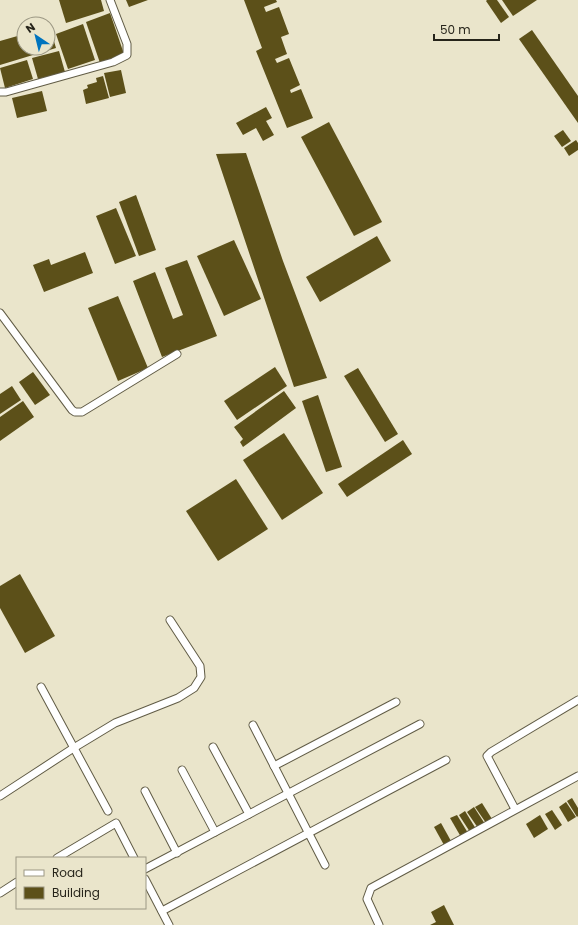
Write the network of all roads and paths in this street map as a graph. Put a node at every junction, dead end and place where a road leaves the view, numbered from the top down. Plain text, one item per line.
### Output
1 (110, 0) edge
2 (0, 92) edge
3 (0, 313) edge
4 (178, 354) dead end
5 (170, 620) dead end
6 (41, 687) dead end
7 (578, 700) edge
8 (396, 702) dead end
9 (420, 724) dead end
10 (253, 725) dead end
11 (213, 747) dead end
12 (74, 748) junction
13 (446, 760) dead end
14 (274, 766) junction
15 (182, 770) dead end
16 (578, 776) edge
17 (146, 791) dead end
18 (288, 794) junction
19 (0, 796) edge
20 (515, 809) junction
21 (108, 811) dead end
22 (249, 814) junction
23 (215, 832) junction
24 (308, 833) junction
25 (177, 853) junction
26 (59, 857) edge
27 (133, 857) edge
28 (325, 865) dead end
29 (146, 868) edge
30 (146, 881) edge
31 (16, 883) edge
32 (0, 892) edge
33 (162, 911) junction
34 (170, 925) edge
35 (379, 925) edge

1 - 2 street
3 - 4 street
5 - 12 street
6 - 12 street
7 - 20 street
8 - 14 street
9 - 18 street
10 - 14 street
11 - 22 street
12 - 19 street
12 - 21 street
13 - 24 street
14 - 18 street
15 - 23 street
16 - 20 street
17 - 25 street
18 - 22 street
18 - 24 street
20 - 35 street
22 - 23 street
23 - 25 street
24 - 28 street
24 - 33 street
25 - 29 street
26 - 27 street
30 - 33 street
31 - 32 street
33 - 34 street

